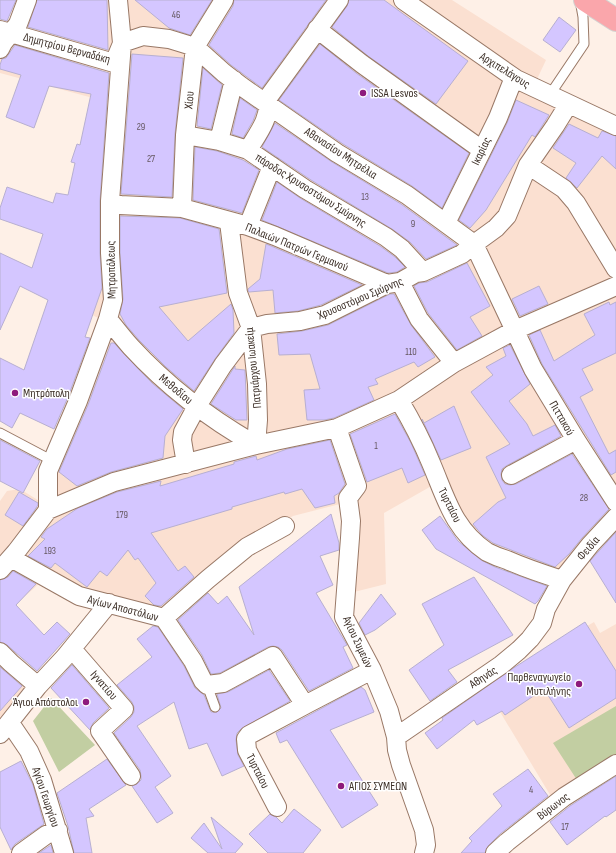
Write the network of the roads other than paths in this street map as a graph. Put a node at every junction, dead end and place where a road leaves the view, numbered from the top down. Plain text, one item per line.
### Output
1 (27, 0) edge
2 (118, 0) edge
3 (224, 0) edge
4 (339, 0) edge
5 (403, 0) edge
6 (580, 0) edge
7 (585, 0) edge
8 (616, 20) edge
9 (317, 29) junction
10 (5, 31) edge
11 (122, 43) junction
12 (195, 47) junction
13 (0, 48) edge
14 (516, 79) junction
15 (234, 80) junction
16 (549, 96) junction
17 (269, 105) junction
18 (568, 105) junction
19 (616, 126) edge
20 (185, 135) junction
21 (219, 141) junction
22 (248, 150) junction
23 (482, 150) junction
24 (528, 165) junction
25 (272, 166) junction
26 (110, 201) junction
27 (182, 208) junction
28 (229, 222) junction
29 (446, 223) junction
30 (248, 226) junction
31 (474, 244) junction
32 (616, 270) edge
33 (423, 272) junction
34 (394, 283) junction
35 (616, 286) edge
36 (108, 319) junction
37 (251, 328) junction
38 (515, 330) junction
39 (454, 363) junction
40 (399, 400) junction
41 (197, 406) junction
42 (337, 428) junction
43 (0, 433) edge
44 (576, 440) junction
45 (256, 446) junction
46 (53, 461) junction
47 (186, 464) junction
48 (511, 475) dead end
49 (616, 502) edge
50 (48, 510) junction
51 (616, 517) edge
52 (285, 526) dead end
53 (5, 564) edge
54 (562, 580) junction
55 (109, 603) junction
56 (164, 618) junction
57 (72, 648) junction
58 (0, 652) edge
59 (372, 670) junction
60 (38, 686) junction
61 (207, 686) junction
62 (305, 705) junction
63 (215, 707) dead end
64 (5, 728) edge
65 (396, 737) junction
66 (616, 764) edge
67 (131, 776) dead end
68 (277, 807) dead end
69 (58, 830) junction
70 (21, 853) edge
71 (64, 853) edge
72 (424, 853) edge
73 (495, 853) edge

1 - 10 street
2 - 11 street, Μητροπόλεως
3 - 12 street, Χίου
4 - 9 street
5 - 14 street, Αρχιπελάγους
6 - 16 lane
7 - 8 main road
9 - 17 street
9 - 23 street
10 - 11 street, Δημητρίου Βερναδάκη
10 - 13 street
11 - 12 street, Αθανασίου Μητρέλια
11 - 26 street, Μητροπόλεως
12 - 15 street, Αθανασίου Μητρέλια
12 - 20 street, Χίου
14 - 16 street, Αρχιπελάγους
14 - 23 street, Ικαρίας
15 - 17 street, Αθανασίου Μητρέλια
15 - 21 street
16 - 18 street, Αρχιπελάγους
17 - 22 street
17 - 29 street, Αθανασίου Μητρέλια
18 - 19 street, Αρχιπελάγους
18 - 24 street, Χρυσοστόμου Σμύρνης
20 - 21 street, πάροδος Χρυσοστόμου Σμύρνης
20 - 27 street, Χίου
21 - 22 street, πάροδος Χρυσοστόμου Σμύρνης
22 - 25 street, πάροδος Χρυσοστόμου Σμύρνης
23 - 29 street, Ικαρίας
24 - 31 street, Χρυσοστόμου Σμύρνης
24 - 32 street
25 - 30 street
25 - 33 street, πάροδος Χρυσοστόμου Σμύρνης
26 - 27 street, Παλαιών Πατρών Γερμανού
26 - 36 street, Μητροπόλεως
27 - 28 street, Παλαιών Πατρών Γερμανού
28 - 30 street, Παλαιών Πατρών Γερμανού
28 - 37 street, Πατριάρχου Ιωακείμ
29 - 31 street, Αθανασίου Μητρέλια
30 - 34 street, Παλαιών Πατρών Γερμανού
31 - 33 street, Χρυσοστόμου Σμύρνης
31 - 38 street, Αθανασίου Μητρέλια
33 - 34 street, Χρυσοστόμου Σμύρνης
34 - 37 street, Χρυσοστόμου Σμύρνης
34 - 39 street
35 - 38 street
36 - 41 street, Μεθοδίου
36 - 46 street, Μητροπόλεως
37 - 41 street
37 - 45 street, Πατριάρχου Ιωακείμ
38 - 39 street
38 - 44 street, Πιττακού
39 - 40 street
40 - 42 street
40 - 54 street, Τυρταίου
41 - 45 street, Μεθοδίου
41 - 47 street
42 - 45 street
42 - 59 street, Αγίου Συμεών
43 - 46 lane
44 - 48 street
44 - 49 street, Πιττακού
45 - 47 street
46 - 50 street, Μητροπόλεως
47 - 50 street
50 - 53 street
51 - 54 street, Φειδία
52 - 56 street
53 - 55 street, Αγίων Αποστόλων
54 - 65 street, Αθηνάς
55 - 56 street, Αγίων Αποστόλων
55 - 57 street
56 - 61 street, Αγίων Αποστόλων
57 - 60 street
57 - 67 street, Ιγνατίου
58 - 60 street
59 - 62 street
59 - 65 street, Αγίου Συμεών
60 - 64 street
61 - 62 street
61 - 63 lane
62 - 68 street, Τυρταίου
64 - 69 street, Αγίου Γεωργίου
65 - 72 street, Αγίου Συμεών
66 - 73 street, Βύρωνος
69 - 70 street
69 - 71 street, Αγίου Γεωργίου

